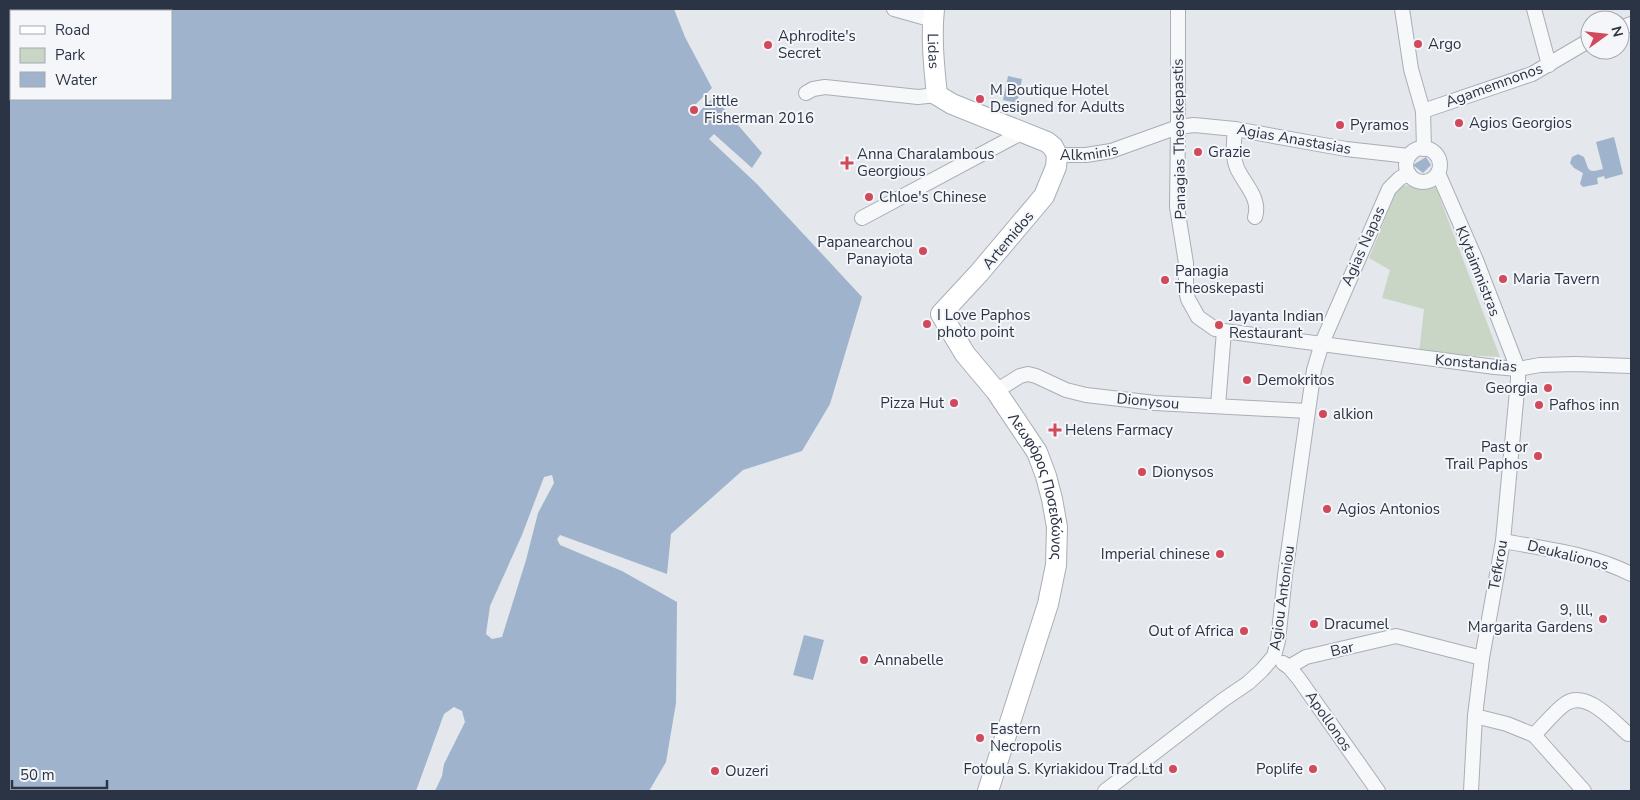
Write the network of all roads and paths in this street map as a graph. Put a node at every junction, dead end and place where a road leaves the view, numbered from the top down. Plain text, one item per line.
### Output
1 (894, 9) edge
2 (1178, 9) edge
3 (1402, 9) edge
4 (1534, 9) edge
5 (934, 14) edge
6 (1580, 46) edge
7 (1548, 65) junction
8 (806, 93) dead end
9 (937, 95) junction
10 (1423, 111) junction
11 (1178, 127) junction
12 (1235, 129) junction
13 (1022, 132) junction
14 (1424, 149) junction
15 (1057, 155) junction
16 (1410, 156) junction
17 (1438, 173) junction
18 (1409, 174) junction
19 (1255, 217) dead end
20 (862, 218) dead end
21 (941, 314) joint
22 (1328, 327) joint
23 (1224, 331) junction
24 (1322, 343) junction
25 (1631, 366) edge
26 (1518, 369) junction
27 (996, 391) junction
28 (1218, 406) junction
29 (1308, 411) junction
30 (1503, 540) junction
31 (1631, 574) edge
32 (1274, 656) junction
33 (1482, 658) junction
34 (1289, 667) junction
35 (1475, 716) junction
36 (1628, 734) dead end
37 (1534, 735) junction
38 (988, 791) edge
39 (1105, 791) edge
40 (1378, 791) edge
41 (1471, 791) edge
42 (1584, 791) edge

1 - 5 street
2 - 11 street, Panagias Theoskepastis
3 - 10 street
4 - 7 street
5 - 9 main road, Lidas
6 - 7 street, Agamemnonos
7 - 10 street, Agamemnonos
8 - 9 street
9 - 13 main road, Alkminis
10 - 14 street
11 - 12 street, Agias Anastasias
11 - 15 street, Alkminis
11 - 23 street, Panagias Theoskepastis
12 - 16 street, Agias Anastasias
12 - 19 street
13 - 15 main road, Alkminis
13 - 20 street
14 - 16 street
14 - 17 street
15 - 21 main road, Artemidos
16 - 18 street
17 - 18 street
17 - 26 street, Klytaimnistras
18 - 22 street, Agias Napas
21 - 27 main road, Λεωφόρος Ποσειδώνος
22 - 24 street, Agiou Antoniou
23 - 24 street, Panagias Theoskepastis
23 - 28 street
24 - 26 street, Konstandias
24 - 29 street, Agiou Antoniou
25 - 26 street, Konstandias
26 - 30 street, Tefkrou
27 - 28 street, Dionysou
27 - 38 main road, Λεωφόρος Ποσειδώνος
28 - 29 street, Dionysou
29 - 32 street, Agiou Antoniou
30 - 31 street, Deukalionos
30 - 33 street, Tefkrou
32 - 34 street, Apollonos
32 - 39 street, Agiou Antoniou
33 - 34 street, Bar
33 - 35 street, Tefkrou
34 - 40 street, Apollonos
35 - 37 street
35 - 41 street, Tefkrou
36 - 37 street
37 - 42 street

